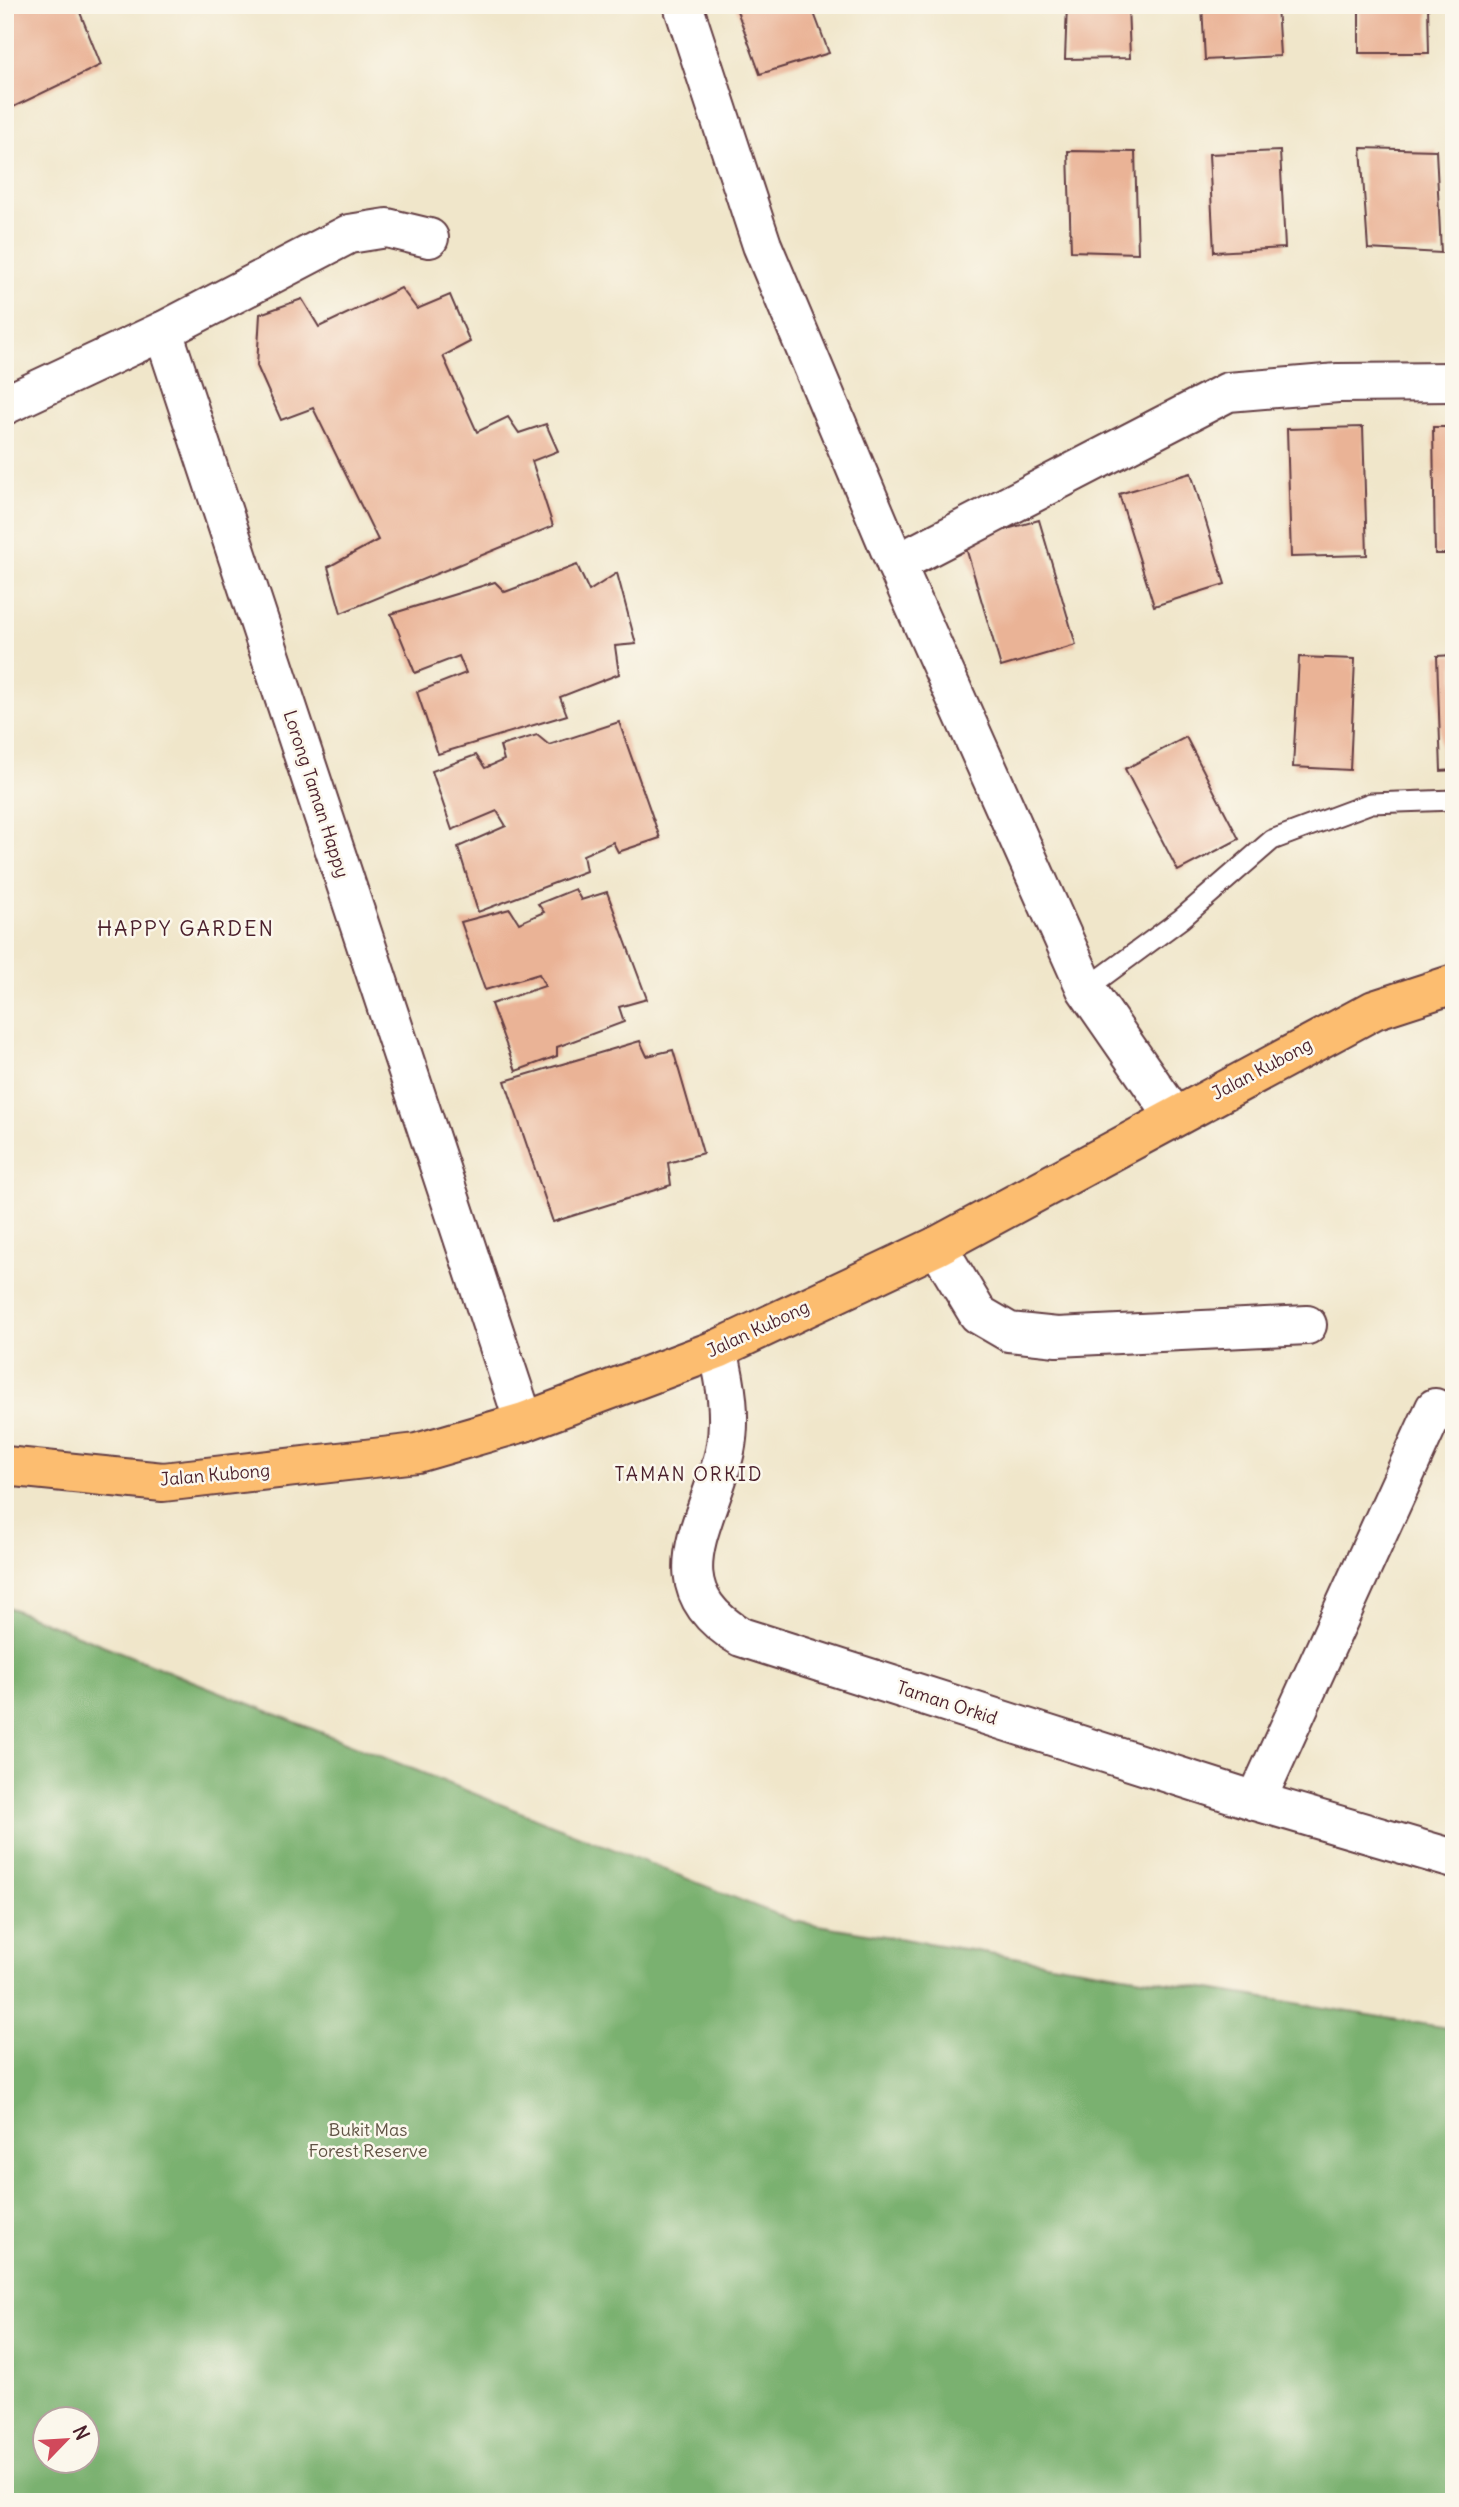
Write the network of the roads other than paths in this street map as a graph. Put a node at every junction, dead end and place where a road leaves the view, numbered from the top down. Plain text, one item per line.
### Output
1 (683, 5) edge
2 (429, 238) dead end
3 (163, 331) junction
4 (1454, 382) edge
5 (5, 405) edge
6 (896, 564) junction
7 (1454, 800) edge
8 (1454, 984) edge
9 (1086, 989) junction
10 (1174, 1116) junction
11 (937, 1246) junction
12 (1307, 1325) dead end
13 (718, 1349) junction
14 (1435, 1408) dead end
15 (524, 1422) junction
16 (5, 1466) edge
17 (1256, 1801) junction
18 (1454, 1859) edge

1 - 6 street
2 - 3 street
3 - 5 street
3 - 15 street, Lorong Taman Happy
4 - 6 street
6 - 9 street
7 - 9 lane
8 - 10 highway, Jalan Kubong
9 - 10 street
10 - 11 highway, Jalan Kubong
11 - 12 street
11 - 13 highway, Jalan Kubong
13 - 15 highway, Jalan Kubong
13 - 17 street, Taman Orkid
14 - 17 street
15 - 16 highway, Jalan Kubong
17 - 18 street, Taman Orkid

